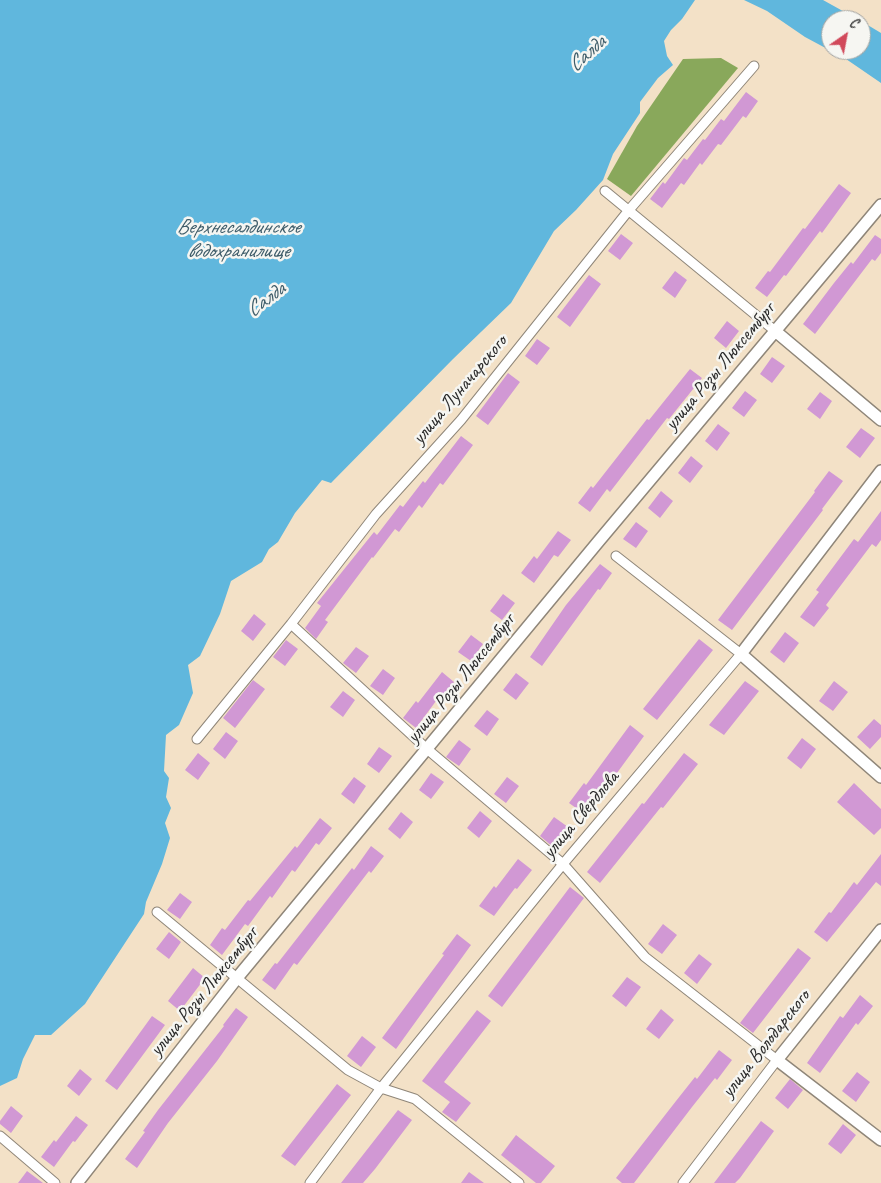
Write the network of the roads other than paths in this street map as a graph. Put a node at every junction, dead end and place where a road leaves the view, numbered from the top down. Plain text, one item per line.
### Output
1 (754, 66) dead end
2 (605, 191) dead end
3 (881, 205) edge
4 (629, 210) junction
5 (774, 330) junction
6 (881, 420) edge
7 (881, 471) edge
8 (616, 556) dead end
9 (291, 624) junction
10 (741, 654) junction
11 (197, 739) dead end
12 (427, 749) junction
13 (881, 777) edge
14 (563, 864) junction
15 (157, 912) dead end
16 (881, 930) edge
17 (237, 978) junction
18 (777, 1060) junction
19 (381, 1088) junction
20 (0, 1136) edge
21 (881, 1140) edge
22 (55, 1183) edge
23 (77, 1183) edge
24 (310, 1183) edge
25 (519, 1183) edge
26 (683, 1183) edge

1 - 4 street, улица Луначарского
2 - 4 street
3 - 5 street, улица Розы Люксембург
4 - 5 street
4 - 9 street, улица Луначарского
5 - 6 street
5 - 12 street, улица Розы Люксембург
7 - 10 street, улица Свердлова
8 - 10 street
9 - 11 street, улица Луначарского
9 - 12 street
10 - 13 street
10 - 14 street, улица Свердлова
12 - 14 street
12 - 17 street, улица Розы Люксембург
14 - 18 street
14 - 19 street, улица Свердлова
15 - 17 street
16 - 18 street, улица Володарского
17 - 19 street
17 - 23 street, улица Розы Люксембург
18 - 21 street
18 - 26 street, улица Володарского
19 - 24 street, улица Свердлова
19 - 25 street
20 - 22 street

